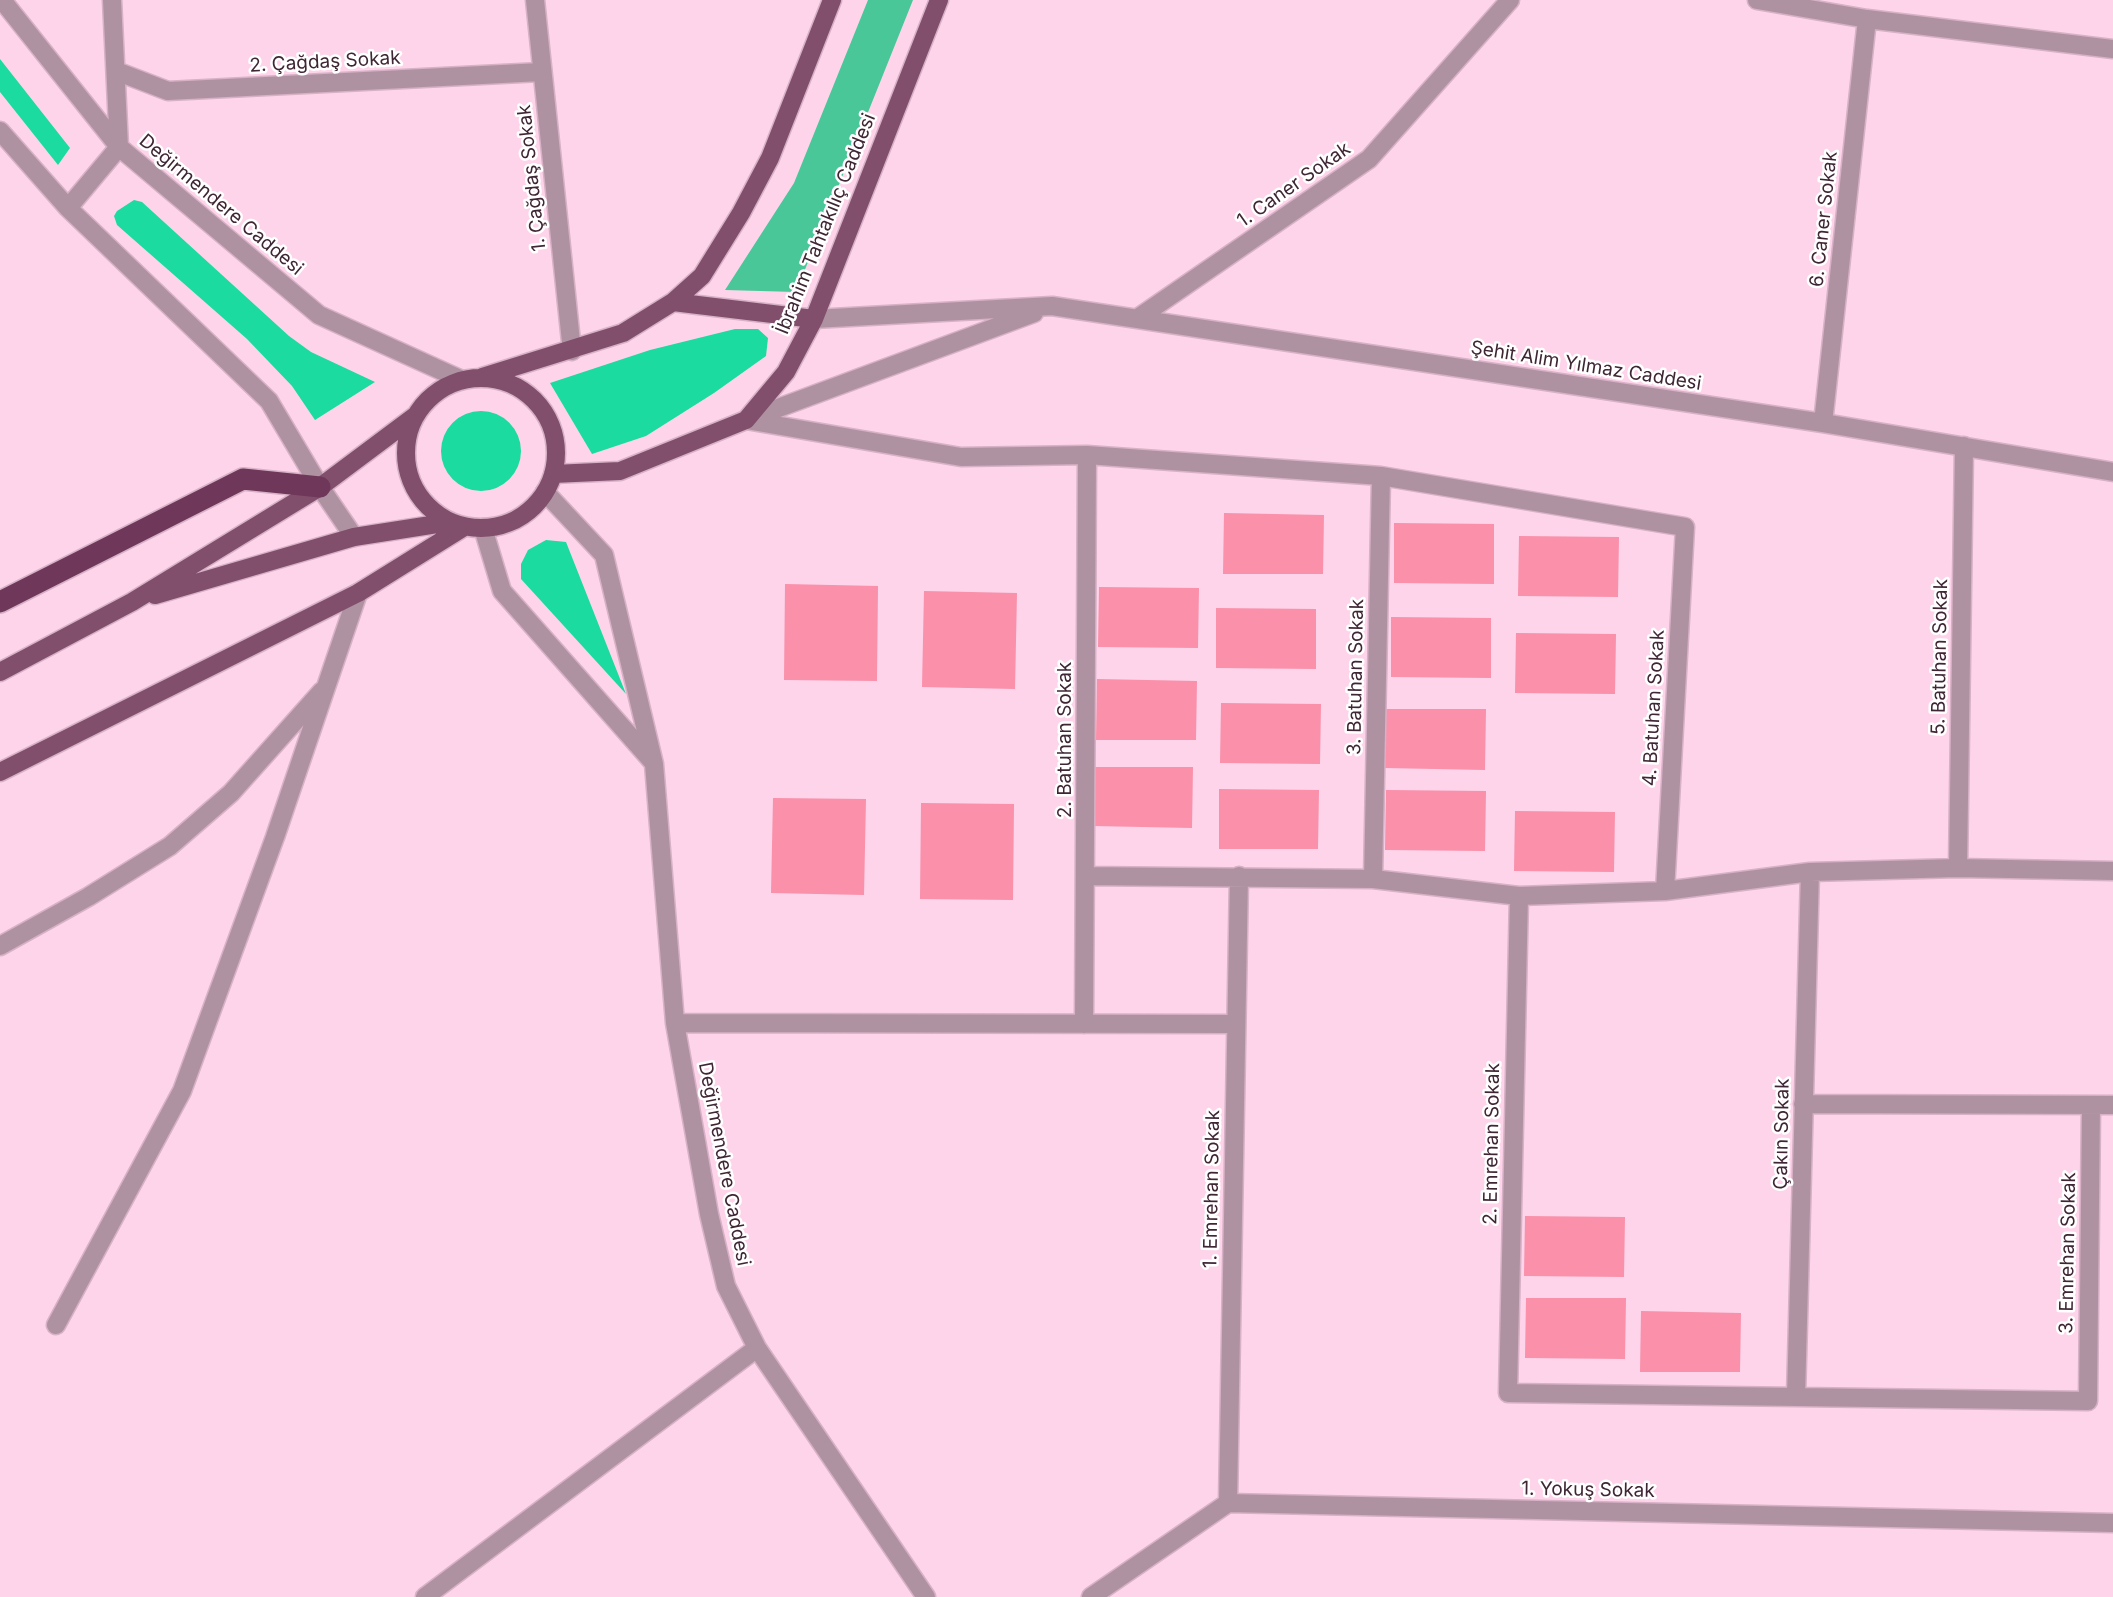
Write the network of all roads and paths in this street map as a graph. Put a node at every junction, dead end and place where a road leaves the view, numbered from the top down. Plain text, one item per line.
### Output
1 (2, 0) edge
2 (112, 0) edge
3 (535, 0) edge
4 (832, 0) edge
5 (939, 0) edge
6 (1510, 0) edge
7 (1757, 0) edge
8 (1867, 19) junction
9 (2113, 49) edge
10 (116, 71) junction
11 (541, 72) junction
12 (0, 131) edge
13 (119, 147) junction
14 (68, 208) junction
15 (673, 302) junction
16 (1052, 306) junction
17 (1138, 318) junction
18 (814, 319) junction
19 (572, 351) junction
20 (482, 377) junction
21 (462, 380) junction
22 (415, 416) junction
23 (746, 420) junction
24 (1823, 423) junction
25 (1964, 446) junction
26 (1087, 455) junction
27 (2113, 472) edge
28 (553, 474) junction
29 (1381, 477) junction
30 (320, 487) junction
31 (545, 492) junction
32 (457, 524) junction
33 (483, 528) junction
34 (354, 537) junction
35 (358, 593) junction
36 (0, 602) edge
37 (132, 602) junction
38 (0, 672) edge
39 (326, 685) junction
40 (654, 764) junction
41 (0, 772) edge
42 (1958, 868) junction
43 (2113, 871) edge
44 (1810, 872) junction
45 (1086, 876) junction
46 (1239, 876) junction
47 (1373, 879) junction
48 (1665, 891) junction
49 (1519, 896) junction
50 (0, 946) edge
51 (676, 1023) junction
52 (1084, 1024) junction
53 (1236, 1024) junction
54 (1803, 1104) junction
55 (2091, 1105) junction
56 (2113, 1105) edge
57 (56, 1325) dead end
58 (757, 1348) junction
59 (1796, 1396) junction
60 (1228, 1503) junction
61 (2113, 1523) edge
62 (425, 1597) edge
63 (926, 1597) edge
64 (1091, 1597) edge

1 - 13 street, Değirmendere Caddesi
2 - 10 street
3 - 11 street, 1. Çağdaş Sokak
4 - 15 main road
5 - 18 main road, İbrahim Tahtakılıç Caddesi
6 - 17 street, 1. Caner Sokak
7 - 8 street
8 - 9 street
8 - 24 street, 6. Caner Sokak
10 - 11 street, 2. Çağdaş Sokak
10 - 13 street
11 - 19 street, 1. Çağdaş Sokak
12 - 14 street
13 - 14 street
13 - 21 street, Değirmendere Caddesi
14 - 30 street
15 - 18 main road
15 - 19 main road
16 - 17 street, Şehit Alim Yılmaz Caddesi
16 - 18 street, Şehit Alim Yılmaz Caddesi
16 - 23 street
17 - 24 street, Şehit Alim Yılmaz Caddesi
18 - 23 main road, İbrahim Tahtakılıç Caddesi
19 - 20 main road
20 - 21 main road
20 - 28 main road
21 - 22 main road
22 - 30 main road
22 - 32 main road
23 - 26 street
23 - 28 main road, İbrahim Tahtakılıç Caddesi
24 - 25 street, Şehit Alim Yılmaz Caddesi
25 - 27 street, Şehit Alim Yılmaz Caddesi
25 - 42 street, 5. Batuhan Sokak
26 - 29 street
26 - 45 street, 2. Batuhan Sokak
28 - 31 main road
29 - 47 street, 3. Batuhan Sokak
29 - 48 street, 4. Batuhan Sokak
30 - 34 street
30 - 36 highway
30 - 37 main road
31 - 33 main road
31 - 40 street, Değirmendere Caddesi
32 - 33 main road
32 - 34 main road
32 - 35 main road
33 - 40 street
34 - 37 main road
35 - 39 street
35 - 41 main road
37 - 38 main road
39 - 50 street
39 - 57 street
40 - 51 street, Değirmendere Caddesi
42 - 43 street
42 - 44 street
44 - 48 street
44 - 54 street, Çakın Sokak
45 - 46 street
45 - 52 street, 2. Batuhan Sokak
46 - 47 street
46 - 53 street, 1. Emrehan Sokak
47 - 49 street
48 - 49 street
49 - 59 street, 2. Emrehan Sokak
51 - 52 street
51 - 58 street, Değirmendere Caddesi
52 - 53 street
53 - 60 street, 1. Emrehan Sokak
54 - 55 street
54 - 59 street, Çakın Sokak
55 - 56 street
55 - 59 street, 3. Emrehan Sokak
58 - 62 street
58 - 63 street, Değirmendere Caddesi
60 - 61 street, 1. Yokuş Sokak
60 - 64 street

